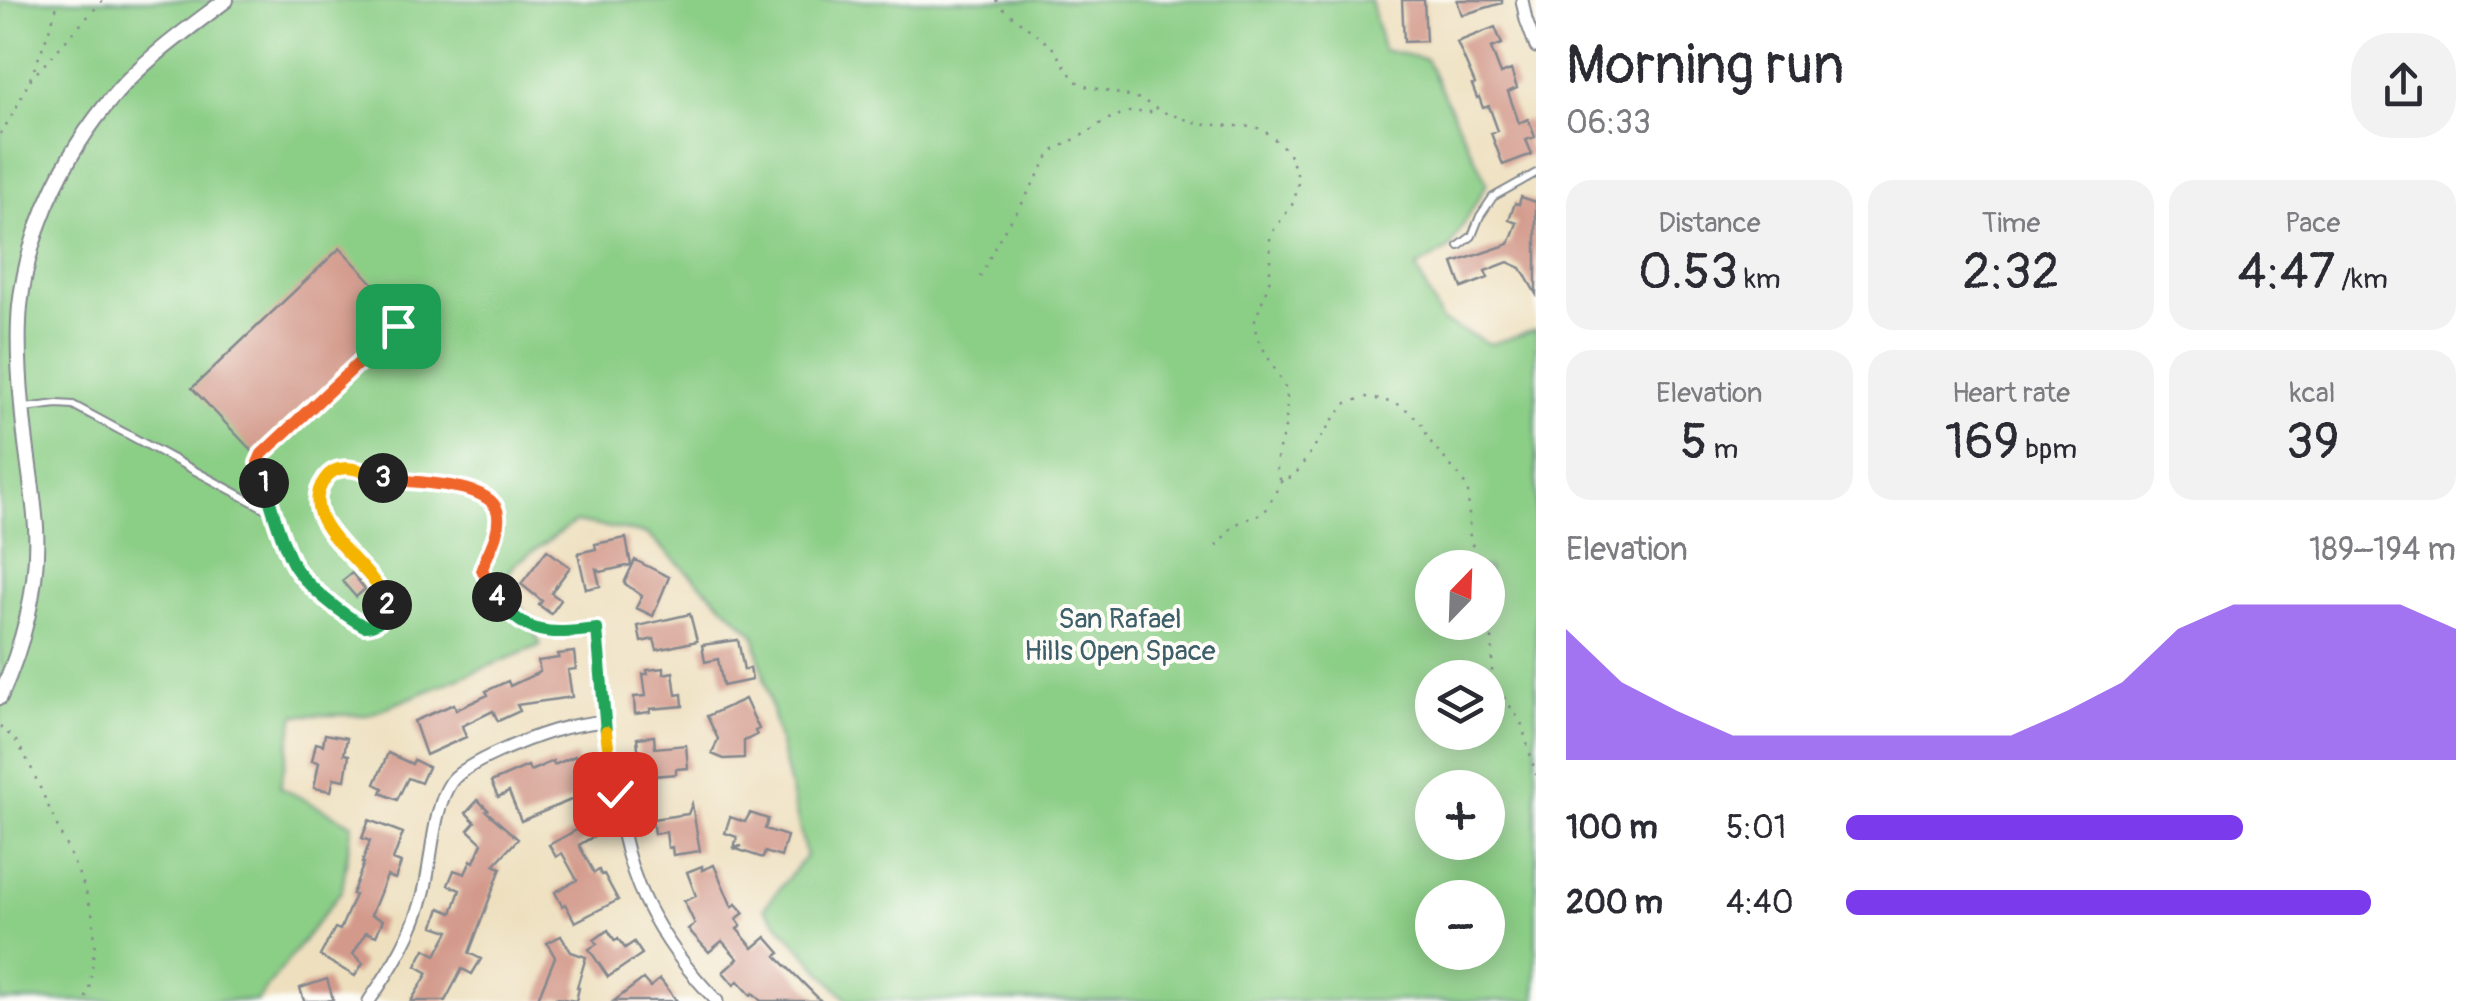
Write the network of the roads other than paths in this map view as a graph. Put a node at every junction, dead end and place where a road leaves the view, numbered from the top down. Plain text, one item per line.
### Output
1 (226, 0) edge
2 (1522, 0) edge
3 (1536, 48) edge
4 (1536, 173) edge
5 (1459, 246) dead end
6 (398, 326) dead end
7 (22, 409) junction
8 (272, 514) junction
9 (597, 629) joint
10 (0, 697) edge
11 (605, 721) junction
12 (370, 1001) edge
13 (717, 1001) edge

1 - 7 street
2 - 3 street
4 - 5 lane
6 - 8 lane
7 - 8 lane
7 - 10 street
8 - 9 lane
9 - 11 street
11 - 12 street
11 - 13 street

